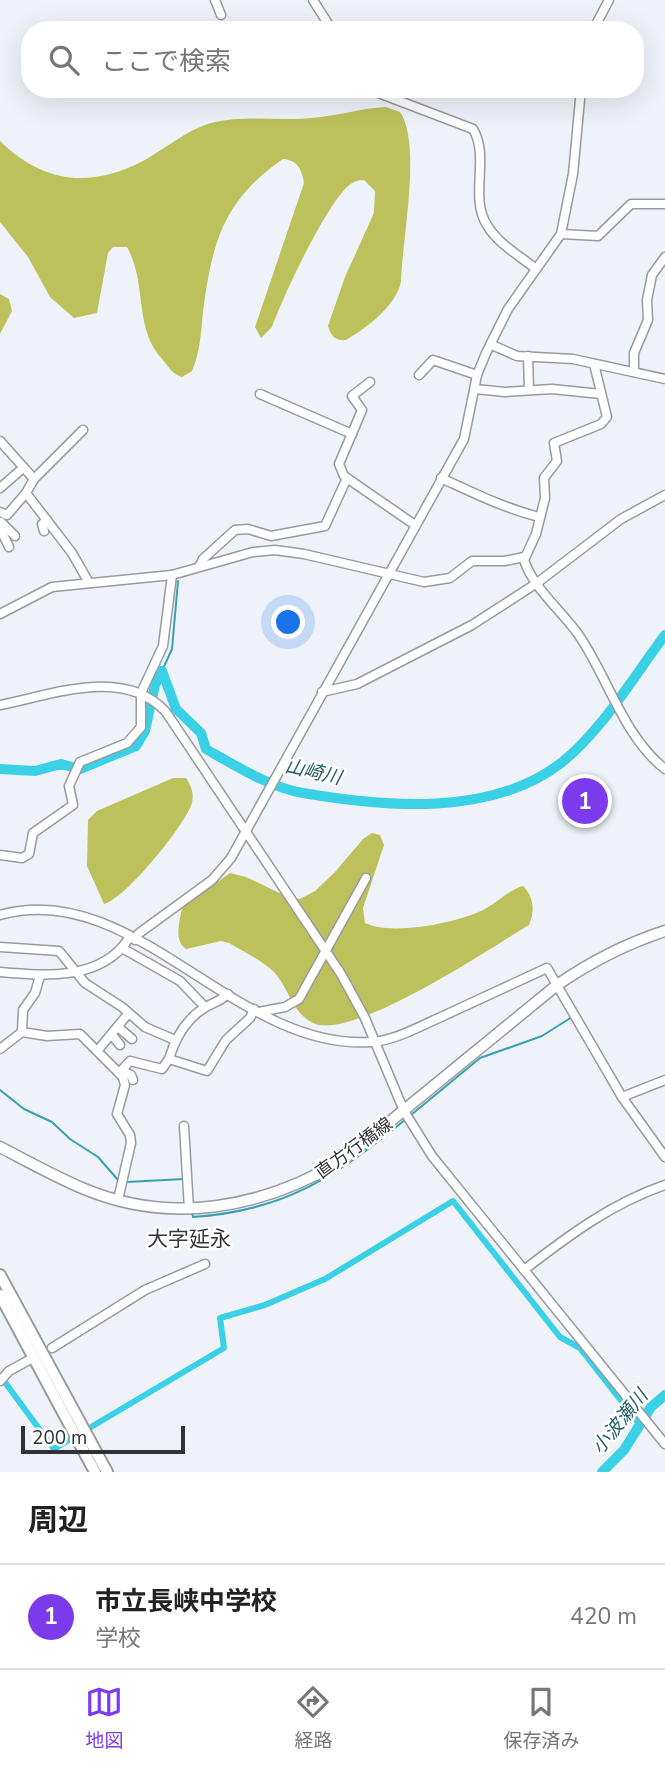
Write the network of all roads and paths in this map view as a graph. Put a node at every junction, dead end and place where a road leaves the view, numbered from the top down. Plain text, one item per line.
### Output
1 (215, 0) edge
2 (313, 0) edge
3 (609, 0) edge
4 (221, 15) dead end
5 (326, 21) edge
6 (598, 21) edge
7 (391, 98) edge
8 (580, 98) edge
9 (665, 204) edge
10 (561, 234) junction
11 (665, 257) edge
12 (536, 269) junction
13 (492, 345) junction
14 (528, 356) junction
15 (594, 364) junction
16 (634, 372) junction
17 (419, 375) dead end
18 (477, 375) junction
19 (665, 379) edge
20 (370, 382) dead end
21 (475, 389) junction
22 (529, 389) junction
23 (260, 394) dead end
24 (601, 394) junction
25 (83, 430) dead end
26 (352, 434) junction
27 (0, 441) edge
28 (23, 468) junction
29 (347, 478) junction
30 (441, 478) junction
31 (34, 479) junction
32 (0, 488) edge
33 (26, 493) junction
34 (665, 495) edge
35 (538, 517) junction
36 (1, 520) edge
37 (47, 520) junction
38 (415, 526) junction
39 (44, 531) dead end
40 (15, 536) dead end
41 (9, 547) dead end
42 (524, 557) junction
43 (200, 565) junction
44 (387, 574) junction
45 (172, 575) junction
46 (88, 581) junction
47 (537, 583) junction
48 (0, 614) edge
49 (322, 692) junction
50 (143, 694) junction
51 (0, 705) edge
52 (665, 769) edge
53 (246, 830) junction
54 (0, 855) edge
55 (366, 878) dead end
56 (0, 915) edge
57 (665, 931) edge
58 (132, 939) junction
59 (0, 947) edge
60 (122, 948) junction
61 (325, 949) junction
62 (0, 972) edge
63 (75, 973) junction
64 (40, 976) junction
65 (557, 985) junction
66 (228, 994) junction
67 (205, 1007) junction
68 (256, 1010) junction
69 (128, 1014) junction
70 (118, 1027) junction
71 (22, 1032) junction
72 (111, 1035) junction
73 (132, 1039) dead end
74 (175, 1040) junction
75 (374, 1042) junction
76 (120, 1045) dead end
77 (0, 1049) edge
78 (98, 1050) junction
79 (169, 1059) junction
80 (120, 1072) junction
81 (133, 1080) dead end
82 (665, 1080) edge
83 (622, 1097) junction
84 (404, 1111) junction
85 (184, 1126) dead end
86 (0, 1147) edge
87 (665, 1157) edge
88 (665, 1185) edge
89 (118, 1200) junction
90 (189, 1209) junction
91 (205, 1264) dead end
92 (524, 1270) junction
93 (0, 1275) edge
94 (0, 1295) edge
95 (52, 1348) dead end
96 (29, 1360) dead end
97 (0, 1381) edge
98 (665, 1444) edge
99 (95, 1472) edge
100 (107, 1472) edge

1 - 4 street
2 - 5 street
3 - 6 street
7 - 12 street
8 - 10 street
9 - 10 street
10 - 12 street
11 - 16 street
12 - 13 street
13 - 14 street
13 - 18 street
14 - 15 street
14 - 22 street
15 - 16 street
15 - 24 street
16 - 19 street
17 - 18 street
18 - 21 street
20 - 26 street
21 - 22 street
21 - 30 street
22 - 24 street
23 - 26 street
24 - 35 street
25 - 31 street
26 - 29 street
27 - 28 street
28 - 31 street
28 - 32 street
29 - 38 street
29 - 43 street
30 - 35 street
30 - 38 street
31 - 33 street
33 - 36 street
33 - 37 street
34 - 47 street
35 - 42 street
36 - 40 street
36 - 41 street
37 - 39 street
37 - 46 street
38 - 44 street
42 - 44 street
42 - 47 street
43 - 44 street
43 - 45 street
44 - 49 street
45 - 46 street
45 - 50 street
46 - 48 street
47 - 49 street
47 - 52 street
49 - 53 street
50 - 51 street
50 - 53 street
50 - 54 street
53 - 58 street
53 - 61 street
55 - 61 street
56 - 58 street
57 - 65 main road, 直方行橋線
58 - 60 street
58 - 66 street
59 - 63 street
60 - 63 street
60 - 67 street
61 - 68 street
61 - 75 street
62 - 64 street
63 - 64 street
63 - 69 street
64 - 71 street
65 - 75 street
65 - 83 street
65 - 84 main road, 直方行橋線
66 - 67 street
66 - 68 street
67 - 74 street
68 - 75 street
68 - 79 street
69 - 70 street
69 - 74 street
70 - 72 street
70 - 73 street
71 - 77 street
71 - 78 street
72 - 76 street
72 - 78 street
74 - 79 street
75 - 84 street
78 - 80 street
79 - 80 street
80 - 81 street
80 - 89 street
82 - 83 street
83 - 87 street
84 - 90 main road, 直方行橋線
84 - 92 street
85 - 90 street
86 - 89 main road, 直方行橋線
88 - 92 street
89 - 90 main road, 直方行橋線
91 - 95 street
92 - 98 street
93 - 100 highway
94 - 99 highway
96 - 97 street

